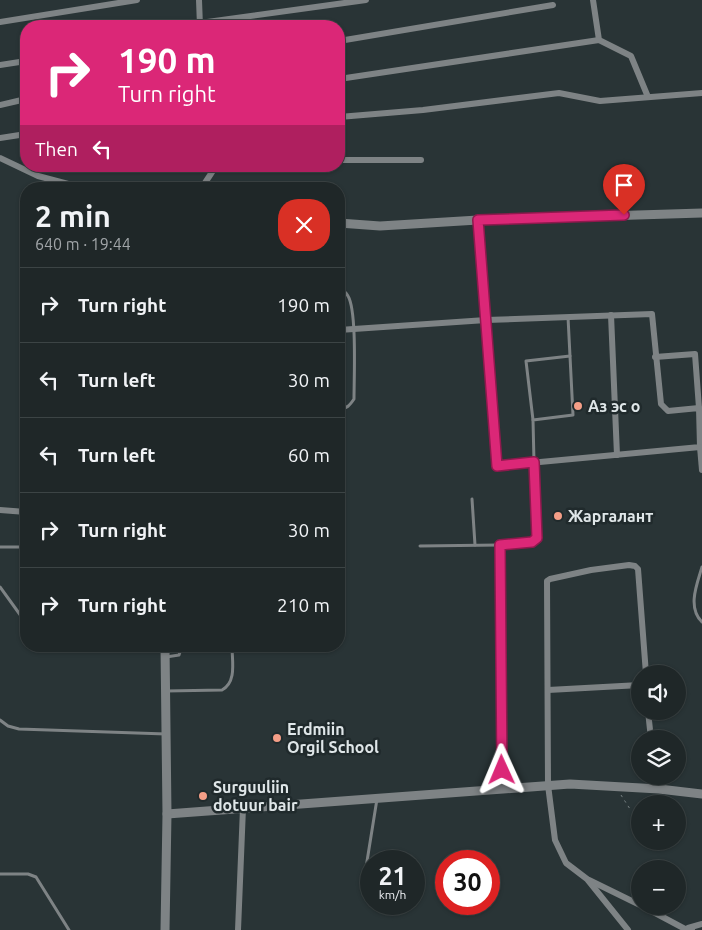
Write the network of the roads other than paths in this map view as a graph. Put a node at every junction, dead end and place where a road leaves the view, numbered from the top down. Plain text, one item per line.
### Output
1 (137, 0) edge
2 (199, 0) edge
3 (366, 0) edge
4 (593, 0) edge
5 (553, 5) dead end
6 (200, 20) edge
7 (233, 20) edge
8 (0, 22) edge
9 (345, 40) edge
10 (600, 40) junction
11 (20, 62) edge
12 (0, 65) edge
13 (345, 78) edge
14 (702, 93) edge
15 (648, 97) junction
16 (20, 100) edge
17 (0, 105) edge
18 (345, 116) edge
19 (20, 135) edge
20 (0, 138) edge
21 (0, 158) edge
22 (345, 160) edge
23 (422, 160) dead end
24 (20, 167) edge
25 (30, 172) edge
26 (61, 182) edge
27 (702, 213) edge
28 (478, 220) junction
29 (345, 223) edge
30 (345, 292) edge
31 (611, 315) junction
32 (568, 317) junction
33 (486, 320) junction
34 (354, 329) junction
35 (345, 330) edge
36 (570, 356) junction
37 (656, 357) junction
38 (345, 408) edge
39 (699, 408) junction
40 (533, 420) junction
41 (700, 443) edge
42 (617, 454) junction
43 (534, 462) junction
44 (702, 470) edge
45 (472, 499) dead end
46 (0, 510) edge
47 (20, 512) edge
48 (0, 514) edge
49 (475, 545) junction
50 (500, 545) junction
51 (420, 546) dead end
52 (0, 547) edge
53 (20, 547) edge
54 (702, 567) edge
55 (0, 586) edge
56 (20, 615) edge
57 (702, 622) edge
58 (165, 652) edge
59 (180, 652) edge
60 (232, 652) edge
61 (165, 657) junction
62 (645, 665) edge
63 (631, 685) edge
64 (548, 690) junction
65 (166, 691) junction
66 (0, 720) edge
67 (166, 734) junction
68 (548, 785) junction
69 (658, 785) edge
70 (502, 789) junction
71 (659, 789) junction
72 (702, 794) edge
73 (377, 798) junction
74 (243, 808) junction
75 (167, 814) junction
76 (369, 850) edge
77 (0, 874) edge
78 (587, 879) junction
79 (631, 901) edge
80 (658, 915) edge
81 (702, 924) edge
82 (69, 930) edge
83 (165, 930) edge
84 (238, 930) edge
85 (628, 930) edge
86 (686, 930) edge

1 - 8 street
2 - 6 street
3 - 7 street
4 - 10 street
5 - 9 street
10 - 13 street
10 - 15 street
11 - 12 street
14 - 15 street
15 - 18 street
16 - 17 street
19 - 20 street
21 - 24 street
22 - 23 street
25 - 26 street
27 - 28 street
28 - 29 street
28 - 33 street
30 - 34 lane
31 - 32 street
31 - 37 street
31 - 42 street
32 - 33 street
32 - 36 lane
33 - 34 street
33 - 43 street
34 - 35 street
34 - 38 lane
36 - 40 lane
36 - 40 lane
37 - 39 street
37 - 39 street
39 - 41 street
40 - 43 lane
41 - 42 street
41 - 44 street
42 - 43 street
43 - 50 street
45 - 49 lane
46 - 47 street
46 - 48 lane
49 - 50 lane
49 - 51 lane
50 - 70 street
52 - 53 lane
54 - 57 lane
55 - 56 lane
58 - 61 street
59 - 61 lane
60 - 65 lane
61 - 65 street
62 - 64 street
63 - 64 street
64 - 68 street
65 - 67 street
66 - 67 lane
67 - 75 street
68 - 70 street
68 - 71 street
68 - 78 street
69 - 71 street
70 - 73 street
71 - 72 street
73 - 74 street
73 - 76 lane
74 - 75 street
74 - 84 street
75 - 83 street
77 - 82 lane
78 - 79 street
78 - 85 street
80 - 86 street
81 - 86 street

